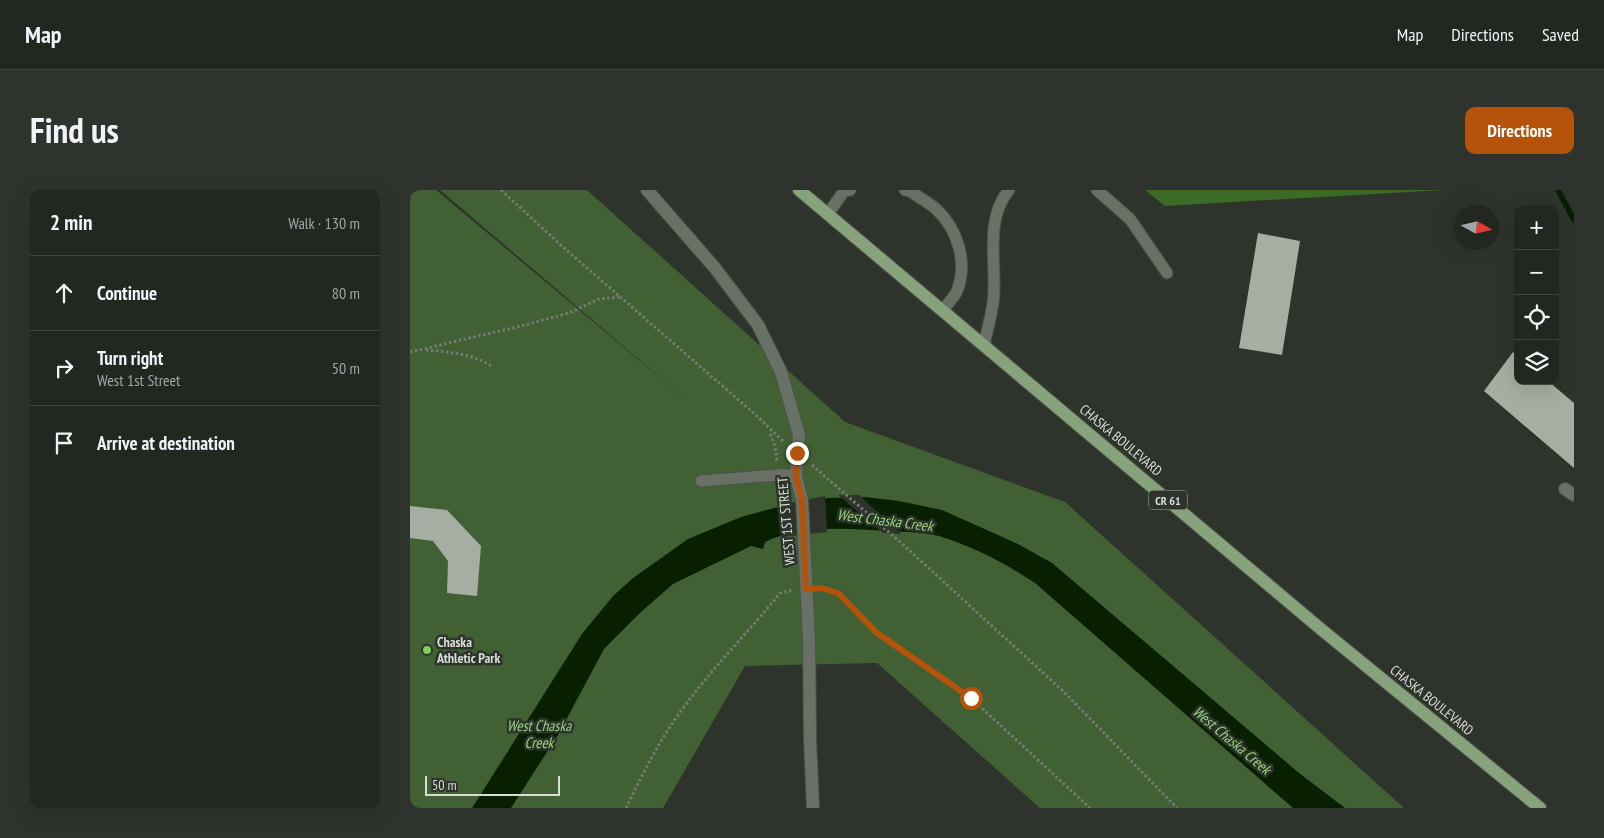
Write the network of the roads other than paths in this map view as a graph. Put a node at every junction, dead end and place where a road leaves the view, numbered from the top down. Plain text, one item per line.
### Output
1 (647, 190) edge
2 (799, 190) edge
3 (850, 190) edge
4 (905, 190) edge
5 (1009, 190) edge
6 (1097, 190) edge
7 (828, 214) junction
8 (1167, 273) dead end
9 (942, 310) junction
10 (984, 345) junction
11 (778, 475) joint
12 (796, 476) junction
13 (701, 481) dead end
14 (813, 808) edge
15 (1540, 808) edge

1 - 12 street, WEST 1ST STREET
2 - 7 main road, CHASKA BOULEVARD / CR 61
3 - 7 lane
4 - 9 lane
5 - 10 lane
6 - 8 lane
7 - 9 main road, CHASKA BOULEVARD / CR 61
9 - 10 main road, CHASKA BOULEVARD / CR 61
10 - 15 main road, CHASKA BOULEVARD / CR 61
11 - 12 street
11 - 13 lane
12 - 14 street, WEST 1ST STREET

